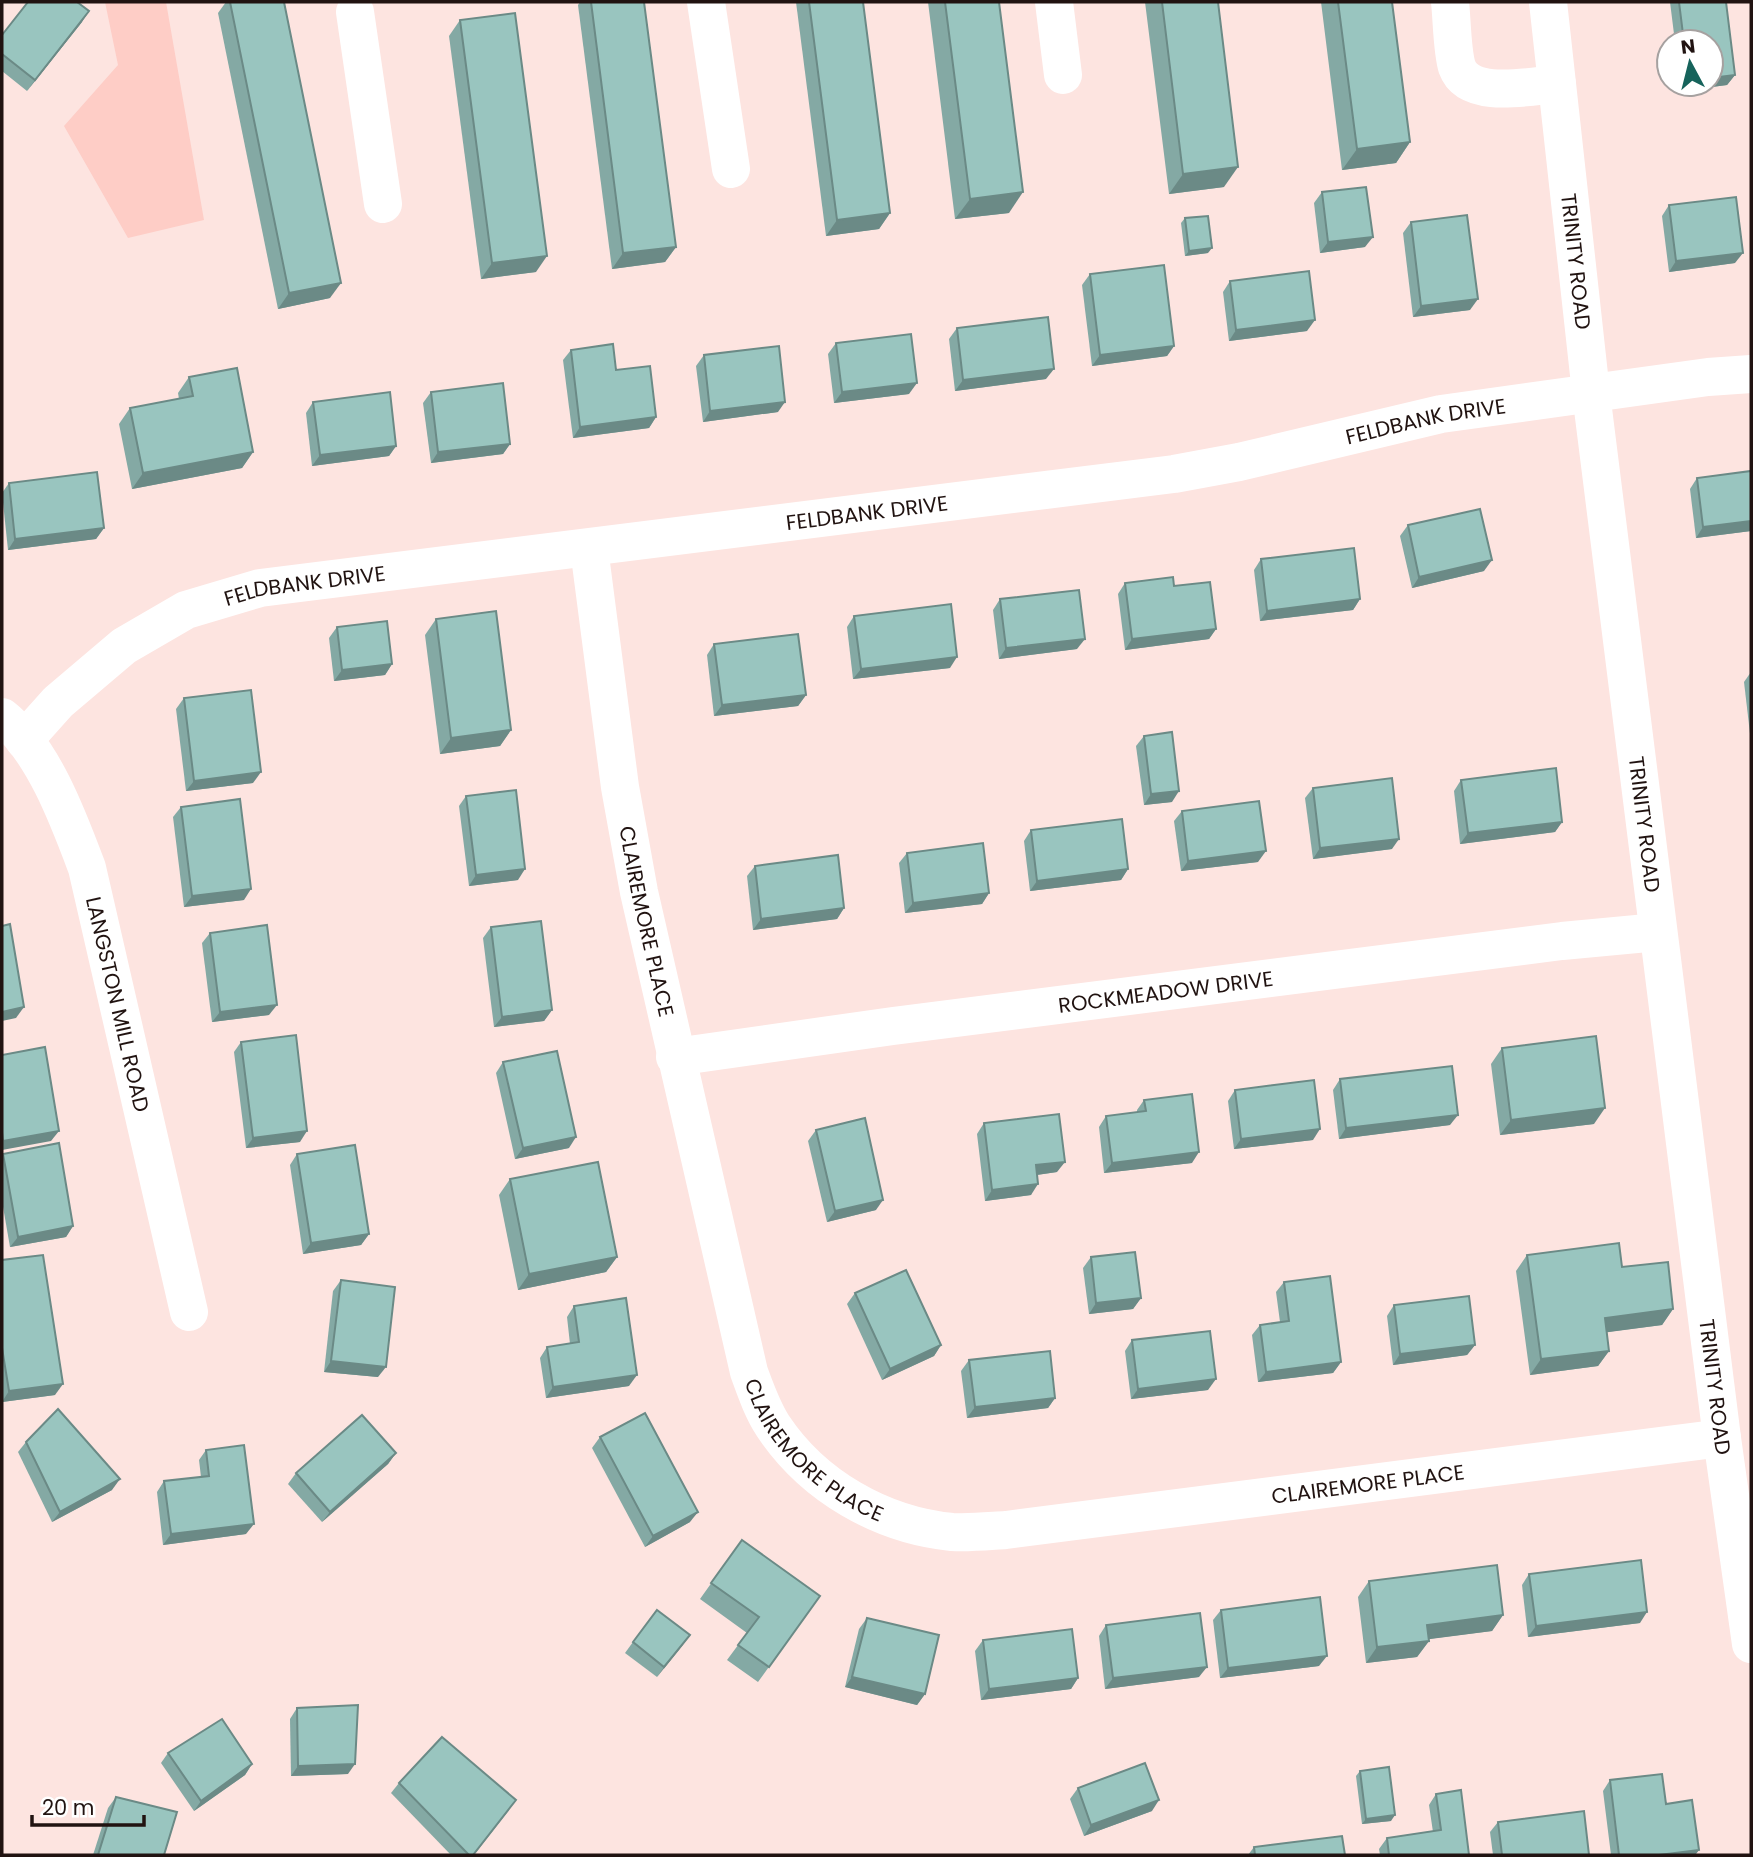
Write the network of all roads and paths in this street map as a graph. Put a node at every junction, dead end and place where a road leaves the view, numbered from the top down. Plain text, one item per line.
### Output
1 (706, 2) edge
2 (1055, 2) edge
3 (1450, 2) edge
4 (1548, 2) edge
5 (364, 5) edge
6 (1063, 75) dead end
7 (1557, 84) junction
8 (731, 169) dead end
9 (383, 204) dead end
10 (1751, 374) edge
11 (1591, 393) junction
12 (589, 548) junction
13 (13, 728) edge
14 (1658, 932) junction
15 (675, 1057) junction
16 (189, 1312) dead end
17 (1723, 1438) junction
18 (1751, 1644) edge

1 - 8 street
2 - 6 street
3 - 7 street
4 - 7 street, TRINITY ROAD
5 - 9 street
7 - 11 street, TRINITY ROAD
10 - 11 street, FELDBANK DRIVE
11 - 12 street, FELDBANK DRIVE
11 - 14 street, TRINITY ROAD
12 - 13 street, FELDBANK DRIVE
12 - 15 street, CLAIREMORE PLACE
13 - 16 street, LANGSTON MILL ROAD
14 - 15 street, ROCKMEADOW DRIVE
14 - 17 street, TRINITY ROAD
15 - 17 street, CLAIREMORE PLACE
17 - 18 street, TRINITY ROAD

